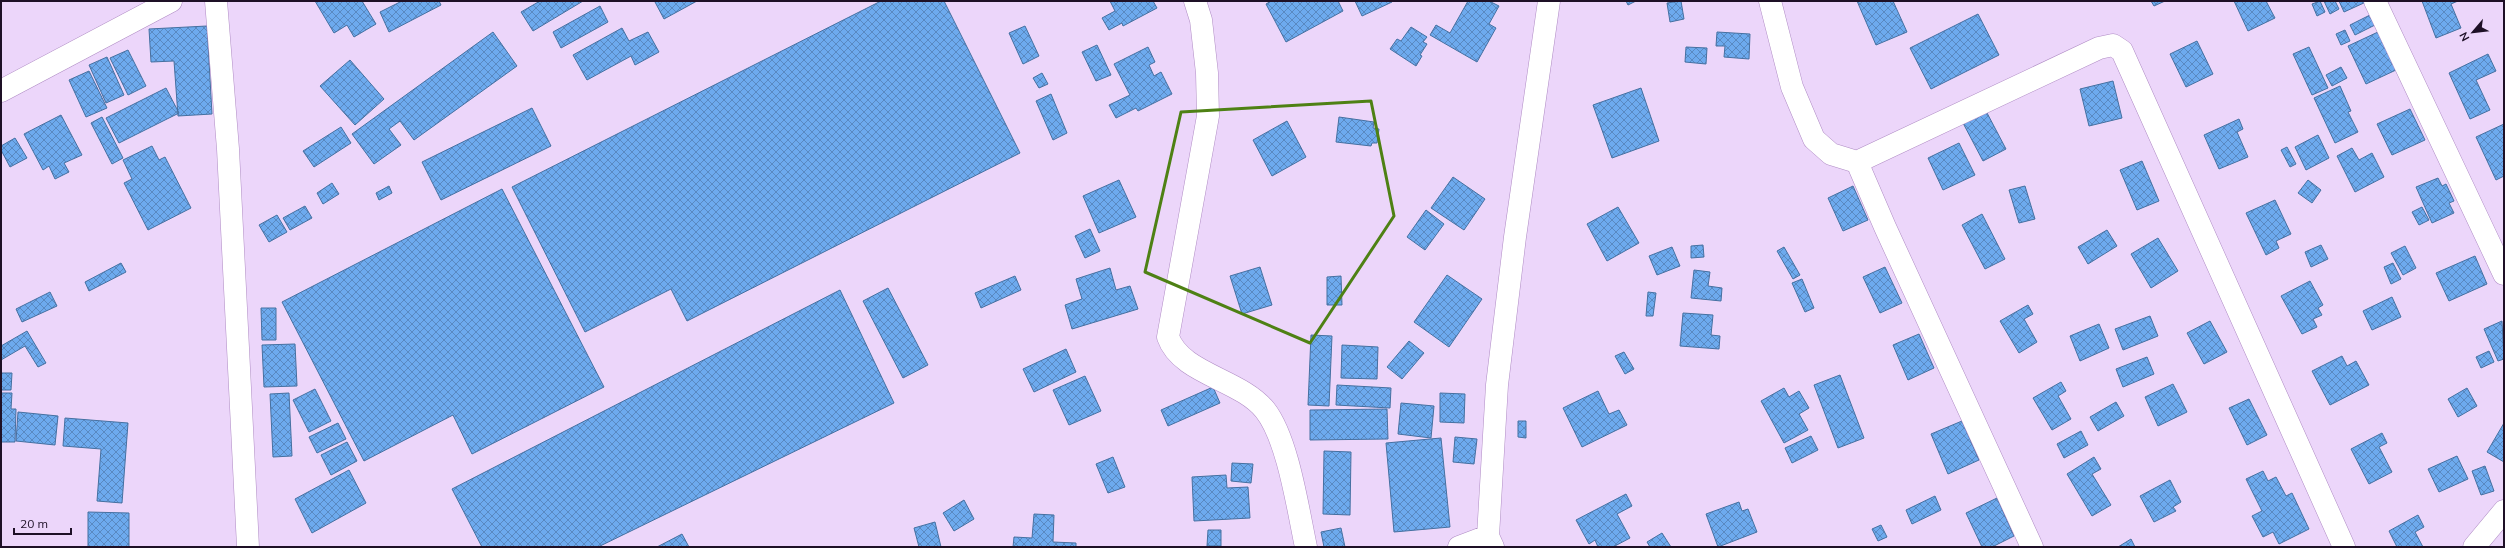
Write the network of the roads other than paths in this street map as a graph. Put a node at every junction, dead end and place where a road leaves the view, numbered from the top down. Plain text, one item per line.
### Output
1 (171, 1) edge
2 (216, 1) edge
3 (1195, 1) edge
4 (1549, 1) edge
5 (1770, 1) edge
6 (2374, 1) edge
7 (1, 91) edge
8 (1857, 162) junction
9 (2504, 274) edge
10 (2504, 510) edge
11 (1491, 541) edge
12 (248, 547) edge
13 (1306, 547) edge
14 (1459, 547) edge
15 (2032, 547) edge
16 (2344, 547) edge
17 (2474, 547) edge

1 - 7 street
2 - 12 street
3 - 13 street
4 - 11 street
5 - 8 street
6 - 9 street
8 - 15 street
8 - 16 street
10 - 17 street
11 - 14 street

